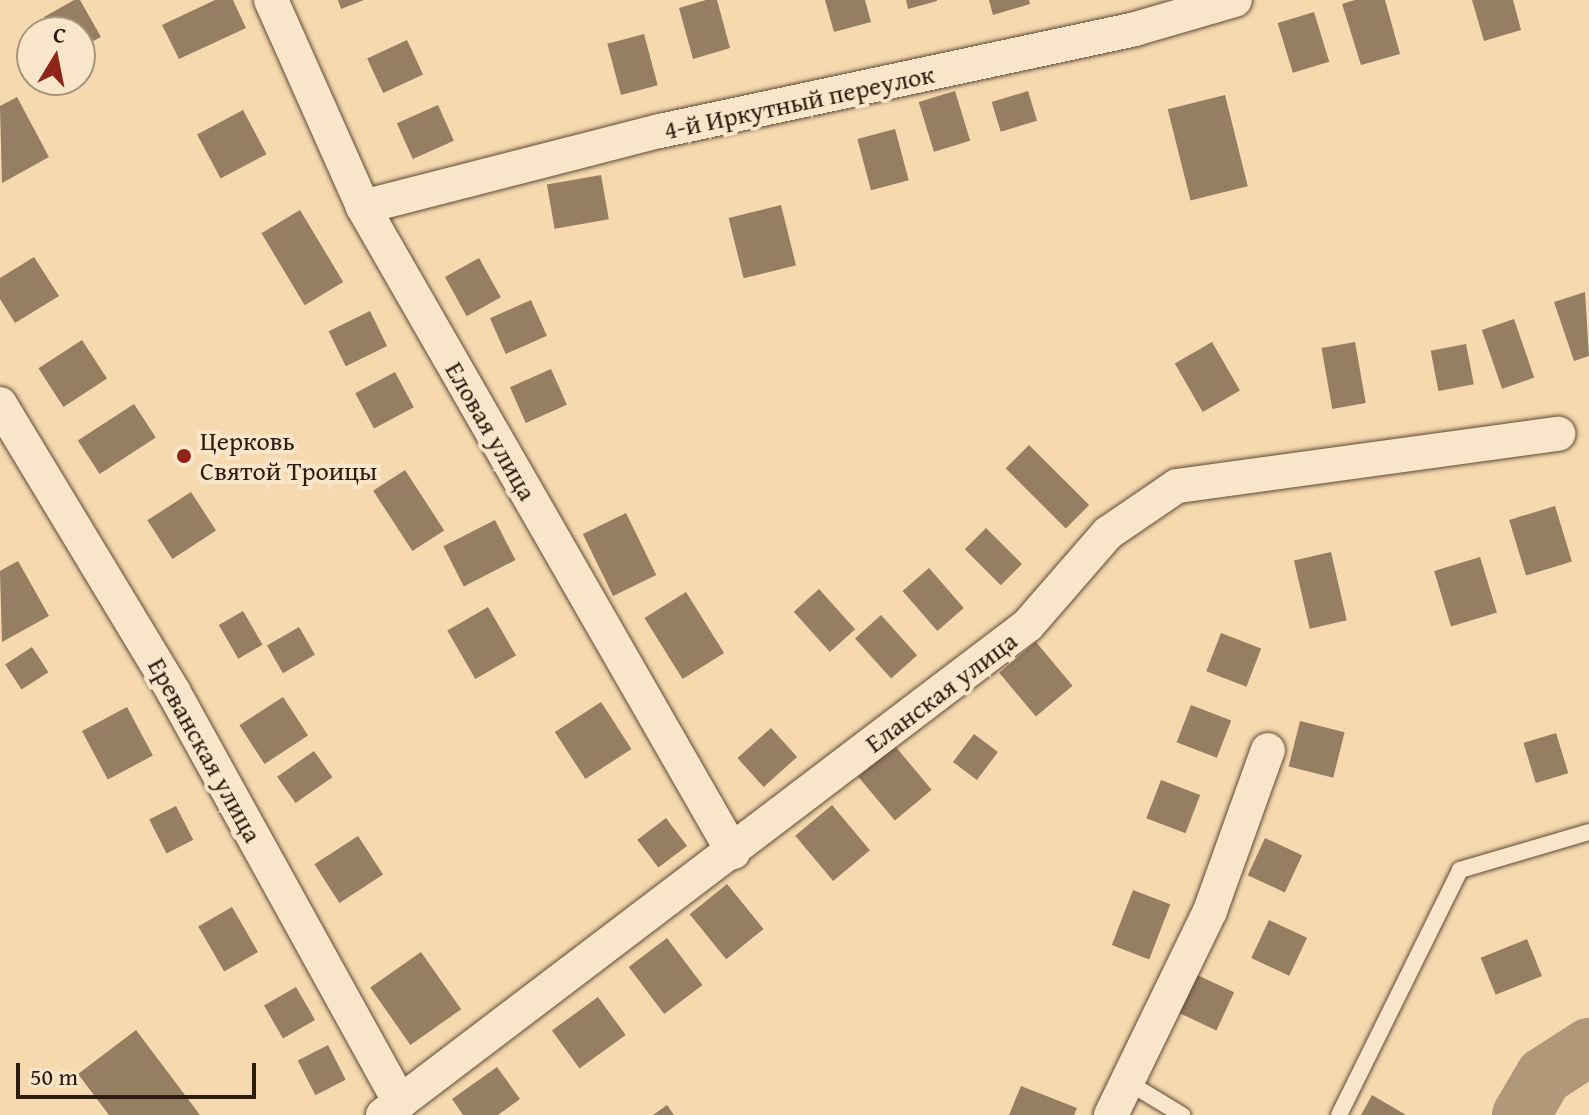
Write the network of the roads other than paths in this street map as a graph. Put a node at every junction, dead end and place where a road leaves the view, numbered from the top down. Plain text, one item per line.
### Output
1 (271, 0) edge
2 (1235, 0) edge
3 (363, 207) junction
4 (0, 404) edge
5 (1558, 434) dead end
6 (1268, 750) dead end
7 (1589, 832) edge
8 (733, 852) junction
9 (1126, 1081) junction
10 (391, 1109) edge
11 (1111, 1115) edge
12 (1182, 1115) edge
13 (1339, 1115) edge

1 - 3 street, Еловая улица
2 - 3 street, 4-й Иркутный переулок
3 - 8 street, Еловая улица
4 - 10 street, Ереванская улица
5 - 8 street, Еланская улица
6 - 9 street
7 - 13 lane
8 - 10 street, Еланская улица
9 - 11 street
9 - 12 lane

